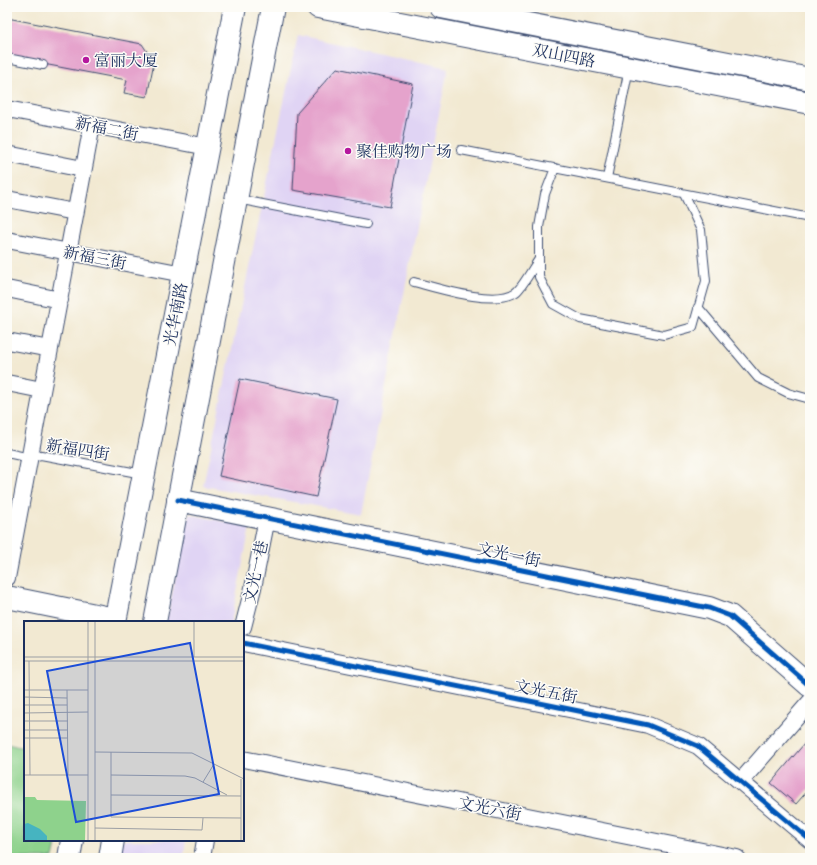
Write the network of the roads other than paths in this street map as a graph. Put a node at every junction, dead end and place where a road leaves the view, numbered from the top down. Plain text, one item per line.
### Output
1 (235, 7) edge
2 (273, 7) edge
3 (318, 7) edge
4 (441, 7) edge
5 (7, 58) edge
6 (43, 65) dead end
7 (629, 68) junction
8 (810, 79) edge
9 (810, 103) edge
10 (7, 109) edge
11 (92, 125) junction
12 (208, 147) junction
13 (461, 150) dead end
14 (7, 154) edge
15 (555, 168) junction
16 (83, 169) junction
17 (607, 178) junction
18 (684, 194) junction
19 (7, 198) edge
20 (236, 198) junction
21 (75, 212) junction
22 (810, 218) edge
23 (366, 224) dead end
24 (7, 240) edge
25 (68, 252) junction
26 (539, 259) junction
27 (183, 274) junction
28 (414, 282) dead end
29 (7, 289) edge
30 (60, 300) junction
31 (698, 307) junction
32 (7, 341) edge
33 (50, 349) junction
34 (7, 383) edge
35 (42, 390) junction
36 (810, 399) edge
37 (7, 453) edge
38 (30, 458) junction
39 (144, 474) junction
40 (178, 500) junction
41 (267, 518) junction
42 (7, 578) edge
43 (7, 598) edge
44 (115, 620) edge
45 (155, 621) edge
46 (244, 623) edge
47 (244, 643) edge
48 (810, 686) edge
49 (810, 702) edge
50 (244, 759) edge
51 (741, 781) junction
52 (810, 840) edge
53 (72, 841) edge
54 (113, 841) edge
55 (205, 841) edge
56 (69, 858) edge
57 (110, 858) edge
58 (202, 858) edge
59 (737, 858) edge

1 - 12 main road, 光华南路
2 - 20 main road
3 - 7 main road, 双山四路
4 - 8 main road, 双山四路
5 - 6 lane
7 - 9 main road, 双山四路
7 - 17 lane
10 - 11 street, 新福二街
11 - 12 street, 新福二街
11 - 16 street
12 - 27 main road, 光华南路
13 - 15 lane
14 - 16 street
15 - 17 lane
15 - 26 lane
16 - 21 street
17 - 18 lane
18 - 22 lane
18 - 31 lane
19 - 21 street
20 - 23 lane
20 - 40 main road
21 - 25 street
24 - 25 street, 新福三街
25 - 27 street, 新福三街
25 - 30 street
26 - 28 lane
26 - 31 lane
27 - 39 main road, 光华南路
29 - 30 street
30 - 33 street
31 - 36 lane
32 - 33 street
33 - 35 street
34 - 35 street
35 - 38 street
37 - 38 lane, 新福四街
38 - 39 lane, 新福四街
38 - 42 street
39 - 44 main road, 光华南路
40 - 41 main road, 文光一街
40 - 45 main road
41 - 46 street, 文光一巷
41 - 48 main road, 文光一街
43 - 44 main road
47 - 51 street, 文光五街
49 - 51 street
50 - 59 street, 文光六街
51 - 52 street, 文光五街
53 - 56 main road
54 - 57 main road
55 - 58 street

